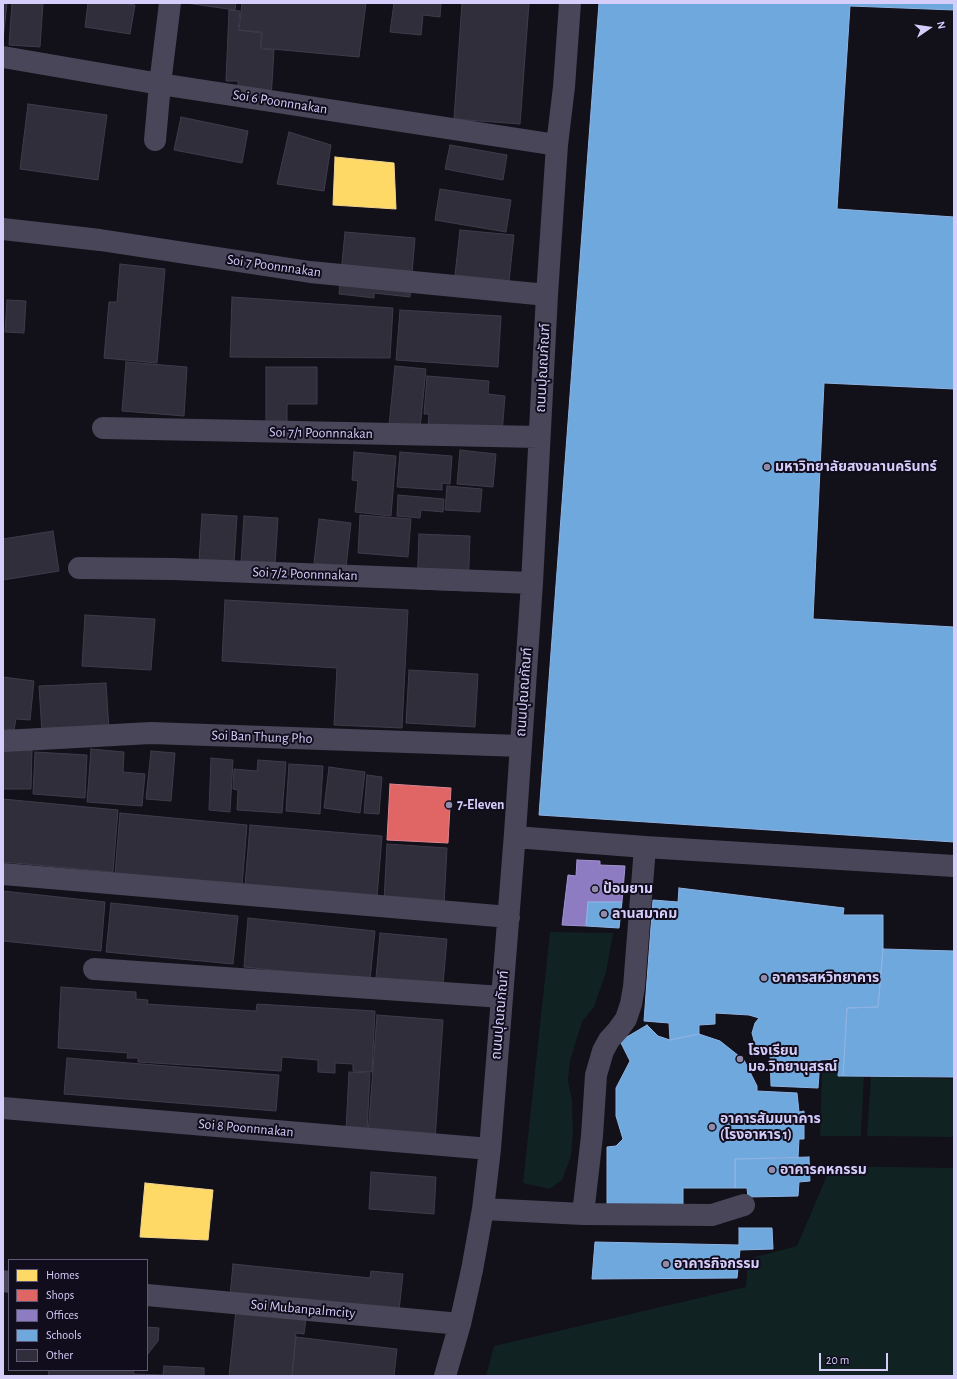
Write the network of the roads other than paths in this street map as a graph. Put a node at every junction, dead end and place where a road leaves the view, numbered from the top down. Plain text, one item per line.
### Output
1 (170, 3) edge
2 (570, 3) edge
3 (3, 57) edge
4 (160, 84) junction
5 (155, 140) dead end
6 (557, 145) junction
7 (3, 229) edge
8 (547, 295) junction
9 (103, 428) dead end
10 (539, 437) junction
11 (79, 568) dead end
12 (532, 583) junction
13 (3, 741) edge
14 (520, 746) junction
15 (515, 837) junction
16 (645, 847) junction
17 (954, 866) edge
18 (3, 874) edge
19 (509, 917) junction
20 (94, 969) dead end
21 (502, 996) junction
22 (3, 1108) edge
23 (490, 1149) junction
24 (744, 1205) dead end
25 (483, 1209) junction
26 (583, 1214) junction
27 (148, 1295) edge
28 (460, 1324) junction
29 (445, 1376) edge

1 - 4 street
2 - 6 street, ถนนปุณณกัณฑ์
3 - 4 street, Soi 6 Poonnnakan
4 - 5 street
4 - 6 street, Soi 6 Poonnnakan
6 - 8 street, ถนนปุณณกัณฑ์
7 - 8 street, Soi 7 Poonnnakan
8 - 10 street, ถนนปุณณกัณฑ์
9 - 10 street, Soi 7/1 Poonnnakan
10 - 12 street, ถนนปุณณกัณฑ์
11 - 12 street, Soi 7/2 Poonnnakan
12 - 14 street, ถนนปุณณกัณฑ์
13 - 14 street, Soi Ban Thung Pho
14 - 15 street, ถนนปุณณกัณฑ์
15 - 16 street
15 - 19 street, ถนนปุณณกัณฑ์
16 - 17 street
16 - 26 street
18 - 19 street
19 - 21 street, ถนนปุณณกัณฑ์
20 - 21 street
21 - 23 street, ถนนปุณณกัณฑ์
22 - 23 street, Soi 8 Poonnnakan
23 - 25 street, ถนนปุณณกัณฑ์
24 - 26 street
25 - 26 street
25 - 28 street, ถนนปุณณกัณฑ์
27 - 28 street, Soi Mubanpalmcity
28 - 29 street, ถนนปุณณกัณฑ์

